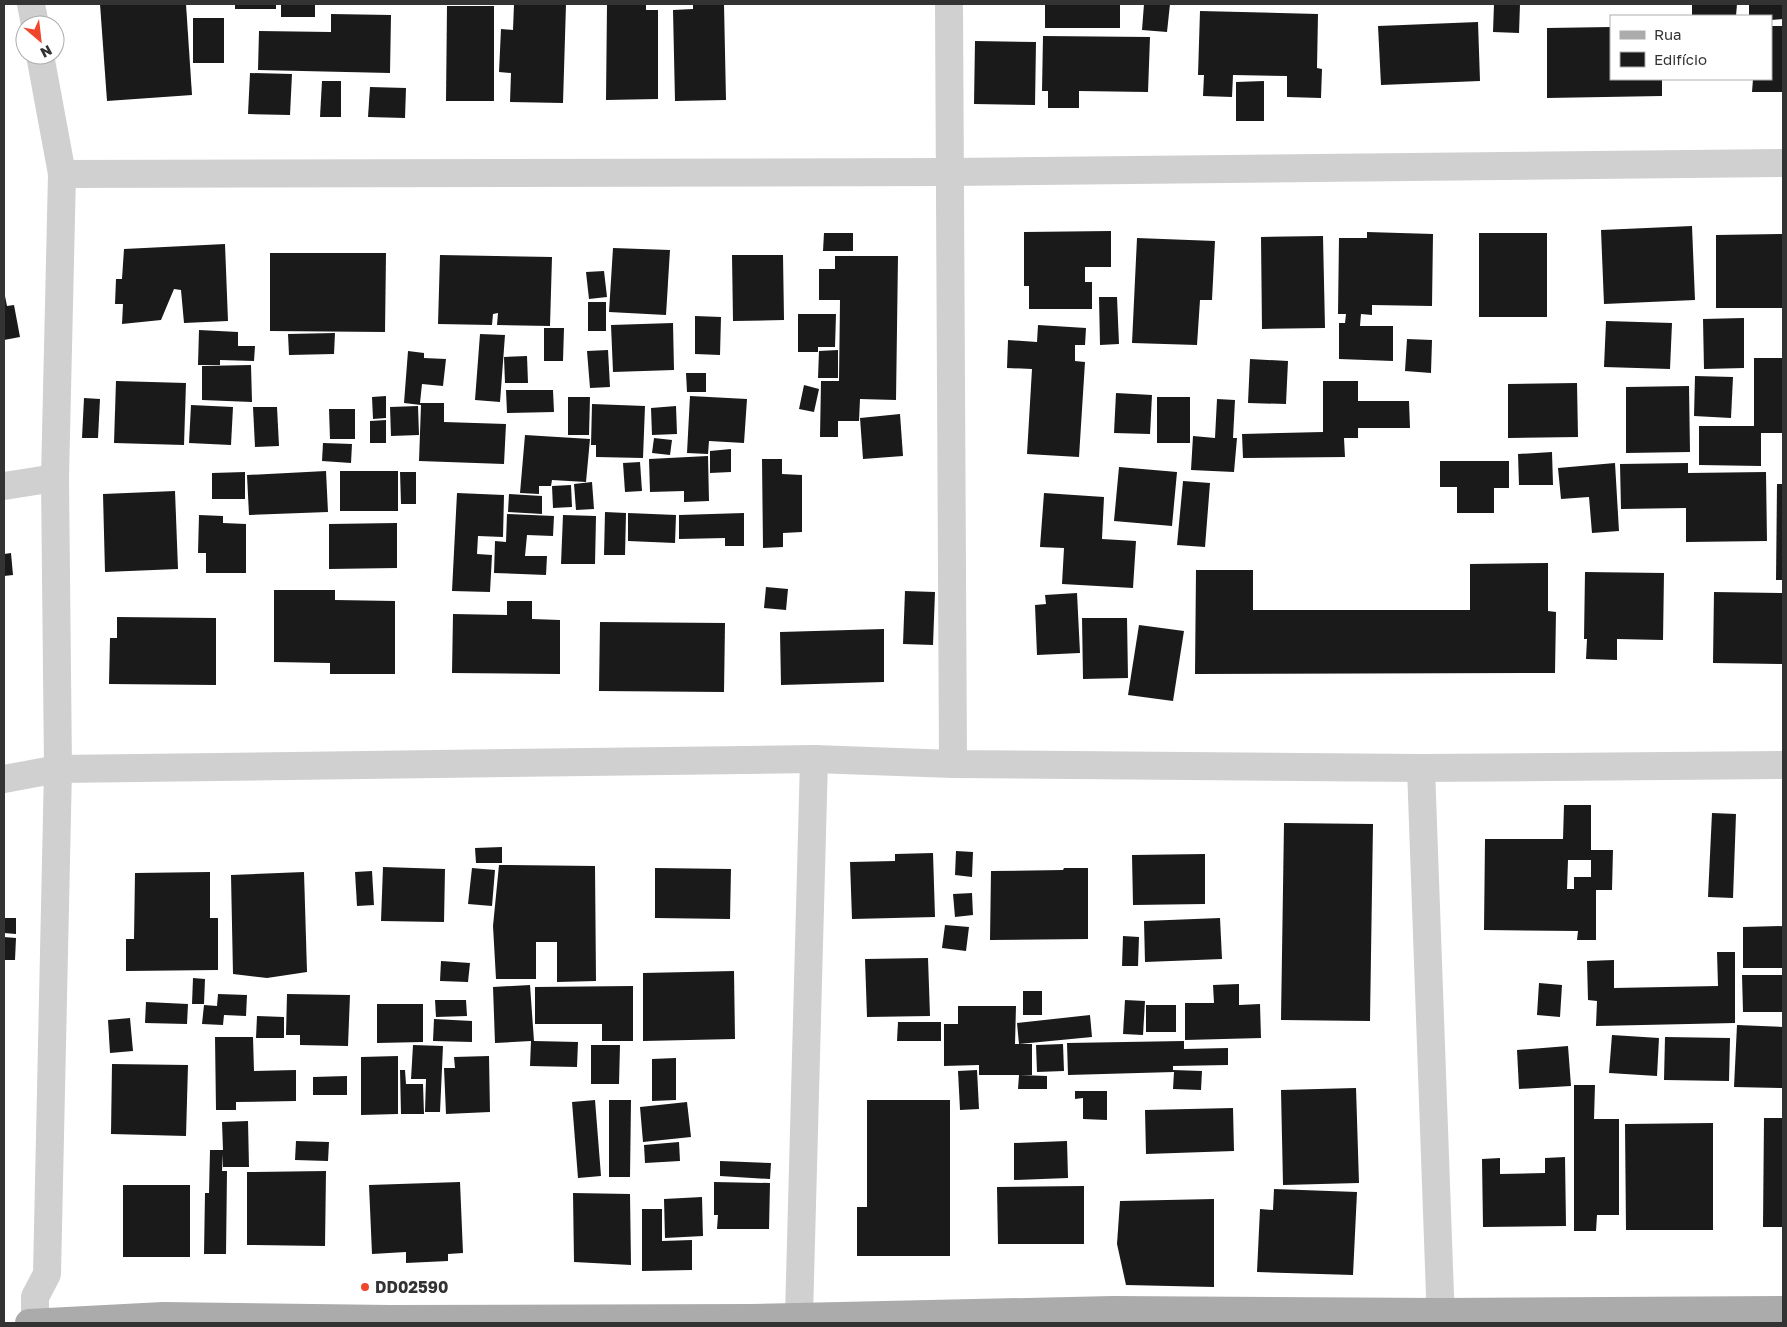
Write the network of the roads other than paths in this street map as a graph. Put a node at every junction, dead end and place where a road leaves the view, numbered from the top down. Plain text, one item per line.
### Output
1 (949, 4) edge
2 (42, 65) edge
3 (1783, 163) edge
4 (951, 172) junction
5 (62, 174) junction
6 (55, 478) junction
7 (4, 486) edge
8 (814, 759) junction
9 (953, 764) junction
10 (1783, 765) edge
11 (1421, 768) junction
12 (58, 769) junction
13 (4, 778) edge
14 (1783, 1310) edge
15 (799, 1316) junction
16 (1114, 1316) edge
17 (1441, 1318) edge
18 (157, 1320) edge
19 (752, 1320) edge
20 (391, 1321) edge
21 (33, 1323) edge

1 - 4 street
2 - 5 street
3 - 4 street
4 - 5 street
4 - 9 street
5 - 6 street
6 - 7 street
6 - 12 street
8 - 9 street
8 - 12 street
8 - 15 street
9 - 11 street
10 - 11 street
11 - 17 street
12 - 13 street
12 - 21 street
14 - 17 main road
15 - 16 main road
15 - 19 main road
16 - 17 main road
18 - 20 main road
18 - 21 main road
19 - 20 main road

